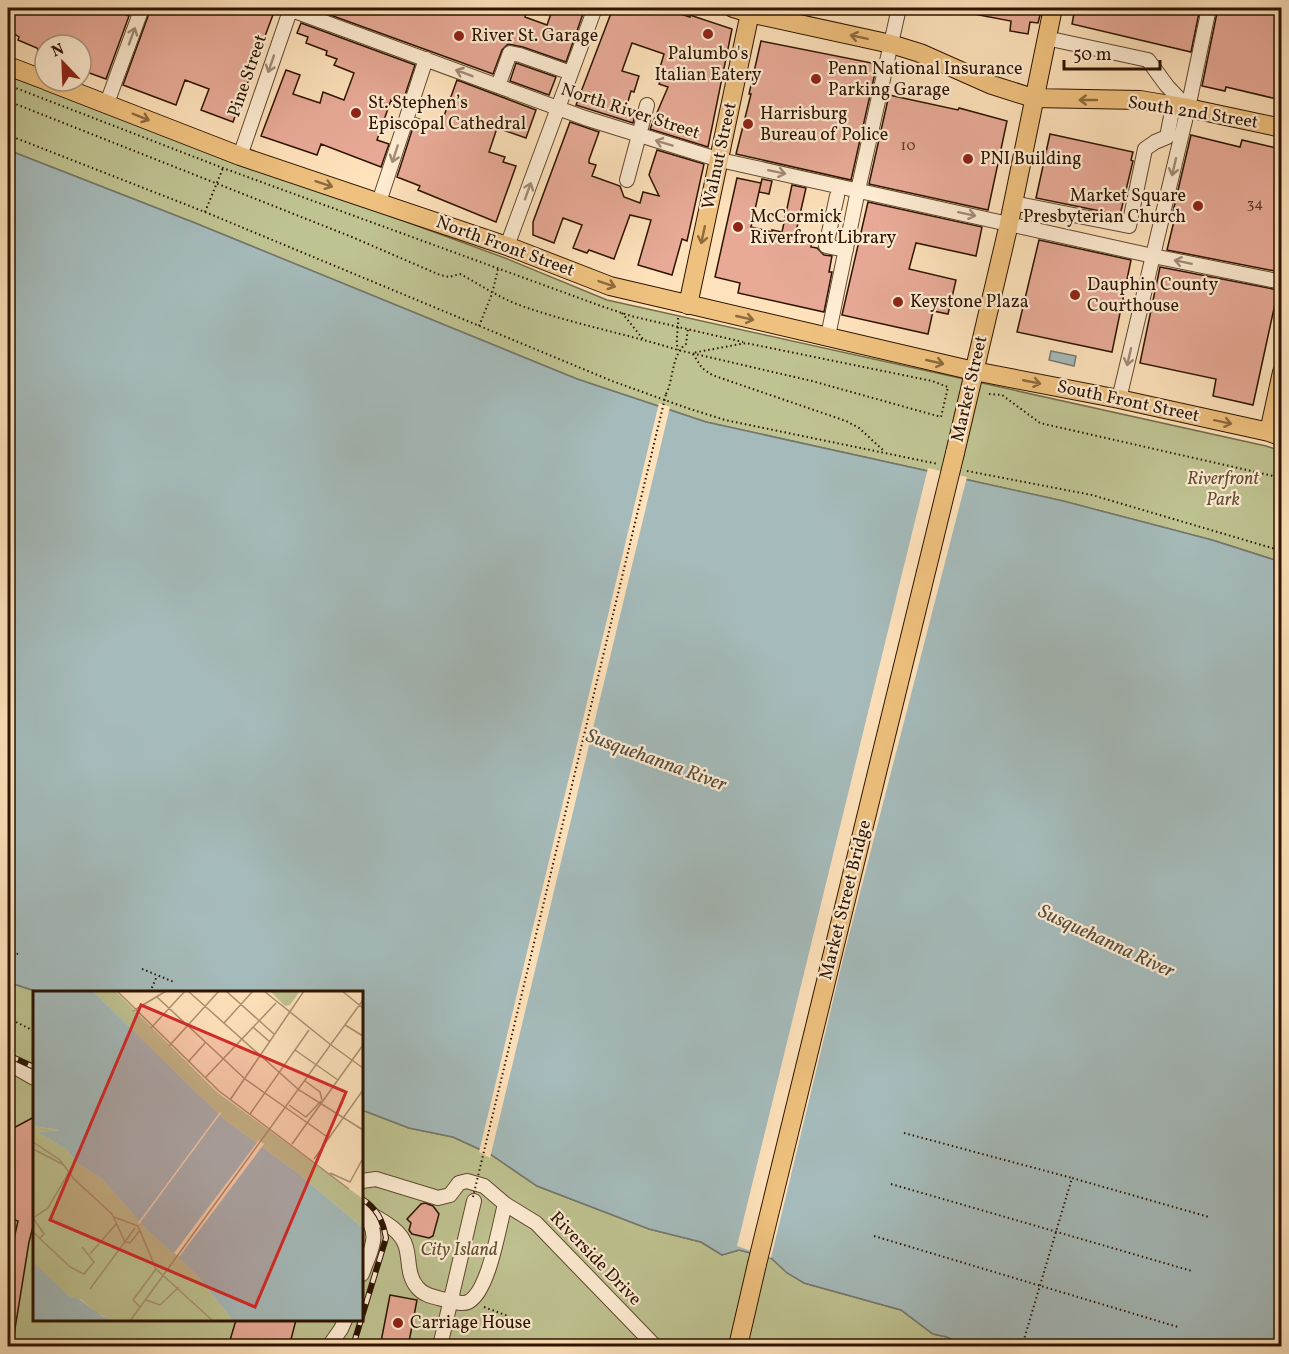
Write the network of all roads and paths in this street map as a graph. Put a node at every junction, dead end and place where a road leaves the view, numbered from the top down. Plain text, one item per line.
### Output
1 (142, 8) edge
2 (289, 8) edge
3 (595, 8) edge
4 (899, 8) edge
5 (1053, 8) edge
6 (1209, 8) edge
7 (744, 9) edge
8 (1046, 38) junction
9 (891, 44) junction
10 (426, 59) junction
11 (8, 66) edge
12 (571, 73) junction
13 (33, 76) edge
14 (8, 84) edge
15 (498, 86) junction
16 (80, 93) edge
17 (1033, 98) junction
18 (8, 101) edge
19 (108, 103) junction
20 (647, 105) dead end
21 (1181, 107) junction
22 (558, 108) junction
23 (1281, 128) edge
24 (8, 135) edge
25 (639, 135) junction
26 (1174, 138) junction
27 (240, 156) junction
28 (720, 160) junction
29 (224, 168) junction
30 (627, 180) dead end
31 (217, 184) junction
32 (858, 190) junction
33 (837, 196) dead end
34 (379, 202) junction
35 (1013, 203) junction
36 (205, 212) junction
37 (1009, 223) junction
38 (507, 246) junction
39 (846, 250) junction
40 (1154, 256) junction
41 (498, 269) junction
42 (1281, 282) edge
43 (492, 294) junction
44 (683, 311) junction
45 (622, 313) junction
46 (479, 326) junction
47 (679, 326) junction
48 (688, 328) junction
49 (828, 336) junction
50 (643, 339) junction
51 (746, 343) junction
52 (678, 350) junction
53 (692, 354) junction
54 (974, 371) junction
55 (1281, 372) edge
56 (989, 394) dead end
57 (1119, 399) junction
58 (1275, 435) edge
59 (886, 452) junction
60 (950, 459) junction
61 (967, 471) dead end
62 (1281, 478) edge
63 (1281, 551) edge
64 (8, 951) edge
65 (18, 954) dead end
66 (142, 969) dead end
67 (157, 975) junction
68 (174, 982) dead end
69 (151, 991) edge
70 (8, 1018) edge
71 (33, 1030) edge
72 (8, 1063) edge
73 (33, 1077) edge
74 (904, 1133) dead end
75 (1072, 1178) junction
76 (363, 1181) edge
77 (891, 1184) dead end
78 (474, 1199) joint
79 (505, 1204) junction
80 (363, 1211) edge
81 (363, 1212) edge
82 (1209, 1217) dead end
83 (1056, 1233) junction
84 (874, 1236) dead end
85 (1192, 1271) dead end
86 (363, 1272) edge
87 (1040, 1287) junction
88 (451, 1301) junction
89 (470, 1301) junction
90 (508, 1316) dead end
91 (345, 1321) edge
92 (1178, 1327) dead end
93 (329, 1347) edge
94 (440, 1347) edge
95 (655, 1347) edge
96 (738, 1347) edge
97 (1022, 1347) edge

19 -> 1 street
2 - 10 street, North River Street
2 -> 27 street, Pine Street
3 - 12 street
4 - 9 street
5 - 8 main road, Market Street
6 - 21 street
9 -> 7 main road, South 2nd Street
7 - 28 main road, Walnut Street
8 - 17 main road, Market Street
8 - 21 street
9 - 17 main road, South 2nd Street
9 - 32 street
15 -> 10 street, North River Street
10 -> 34 street
11 - 13 main road, North Front Street
12 - 15 street
12 - 22 street
14 - 29 path
15 - 22 street, North River Street
16 - 19 main road, North Front Street
21 -> 17 main road, South 2nd Street
17 - 35 main road, Market Street
18 - 31 path
19 -> 27 main road, North Front Street
20 - 25 street
21 - 23 main road, South 2nd Street
21 - 26 street
22 - 25 street, North River Street
38 -> 22 street
24 - 36 path
28 -> 25 street, North River Street
25 - 30 street
26 - 35 street
26 -> 40 street
27 -> 34 main road, North Front Street
28 -> 32 street, North River Street
28 -> 44 main road, Walnut Street
29 - 31 path
29 - 41 path
31 - 36 path
31 - 43 path
32 -> 37 street, North River Street
32 - 39 street
33 - 39 street
34 - 38 main road, North Front Street
35 - 37 main road, Market Street
36 - 46 path
37 - 40 street, North River Street
37 - 54 main road, Market Street
38 -> 44 main road, North Front Street
39 - 49 street
42 -> 40 street, North River Street
40 -> 57 street
41 - 43 path
41 - 45 path
43 - 46 path
43 - 50 path
44 - 47 path
44 -> 49 main road, North Front Street
45 - 47 path
45 - 50 path
46 - 59 path
47 - 48 path
47 - 52 path
48 - 51 path
48 - 52 path
49 -> 54 main road, North Front Street
50 - 52 path
51 - 53 path
51 - 53 path
52 - 53 path
52 - 78 path, bridge
53 - 59 path
54 -> 57 main road, South Front Street
54 - 60 main road, Market Street
55 - 58 main road
56 - 62 path
57 -> 58 main road, South Front Street
59 - 60 path
60 - 96 main road, Market Street Bridge, bridge
61 - 63 path
64 - 65 path
66 - 67 path
67 - 68 path
67 - 69 path
70 - 71 path
72 - 73 street
74 - 75 path
75 - 82 path
75 - 83 path
76 - 79 street, Riverside Drive
77 - 83 path
78 - 88 street
79 - 89 street
79 - 95 street, Riverside Drive
80 - 88 street
81 - 86 street
83 - 85 path
83 - 87 path
84 - 87 path
87 - 92 path
87 - 97 path
88 - 89 street
88 - 94 street
89 - 90 path
91 - 93 street

